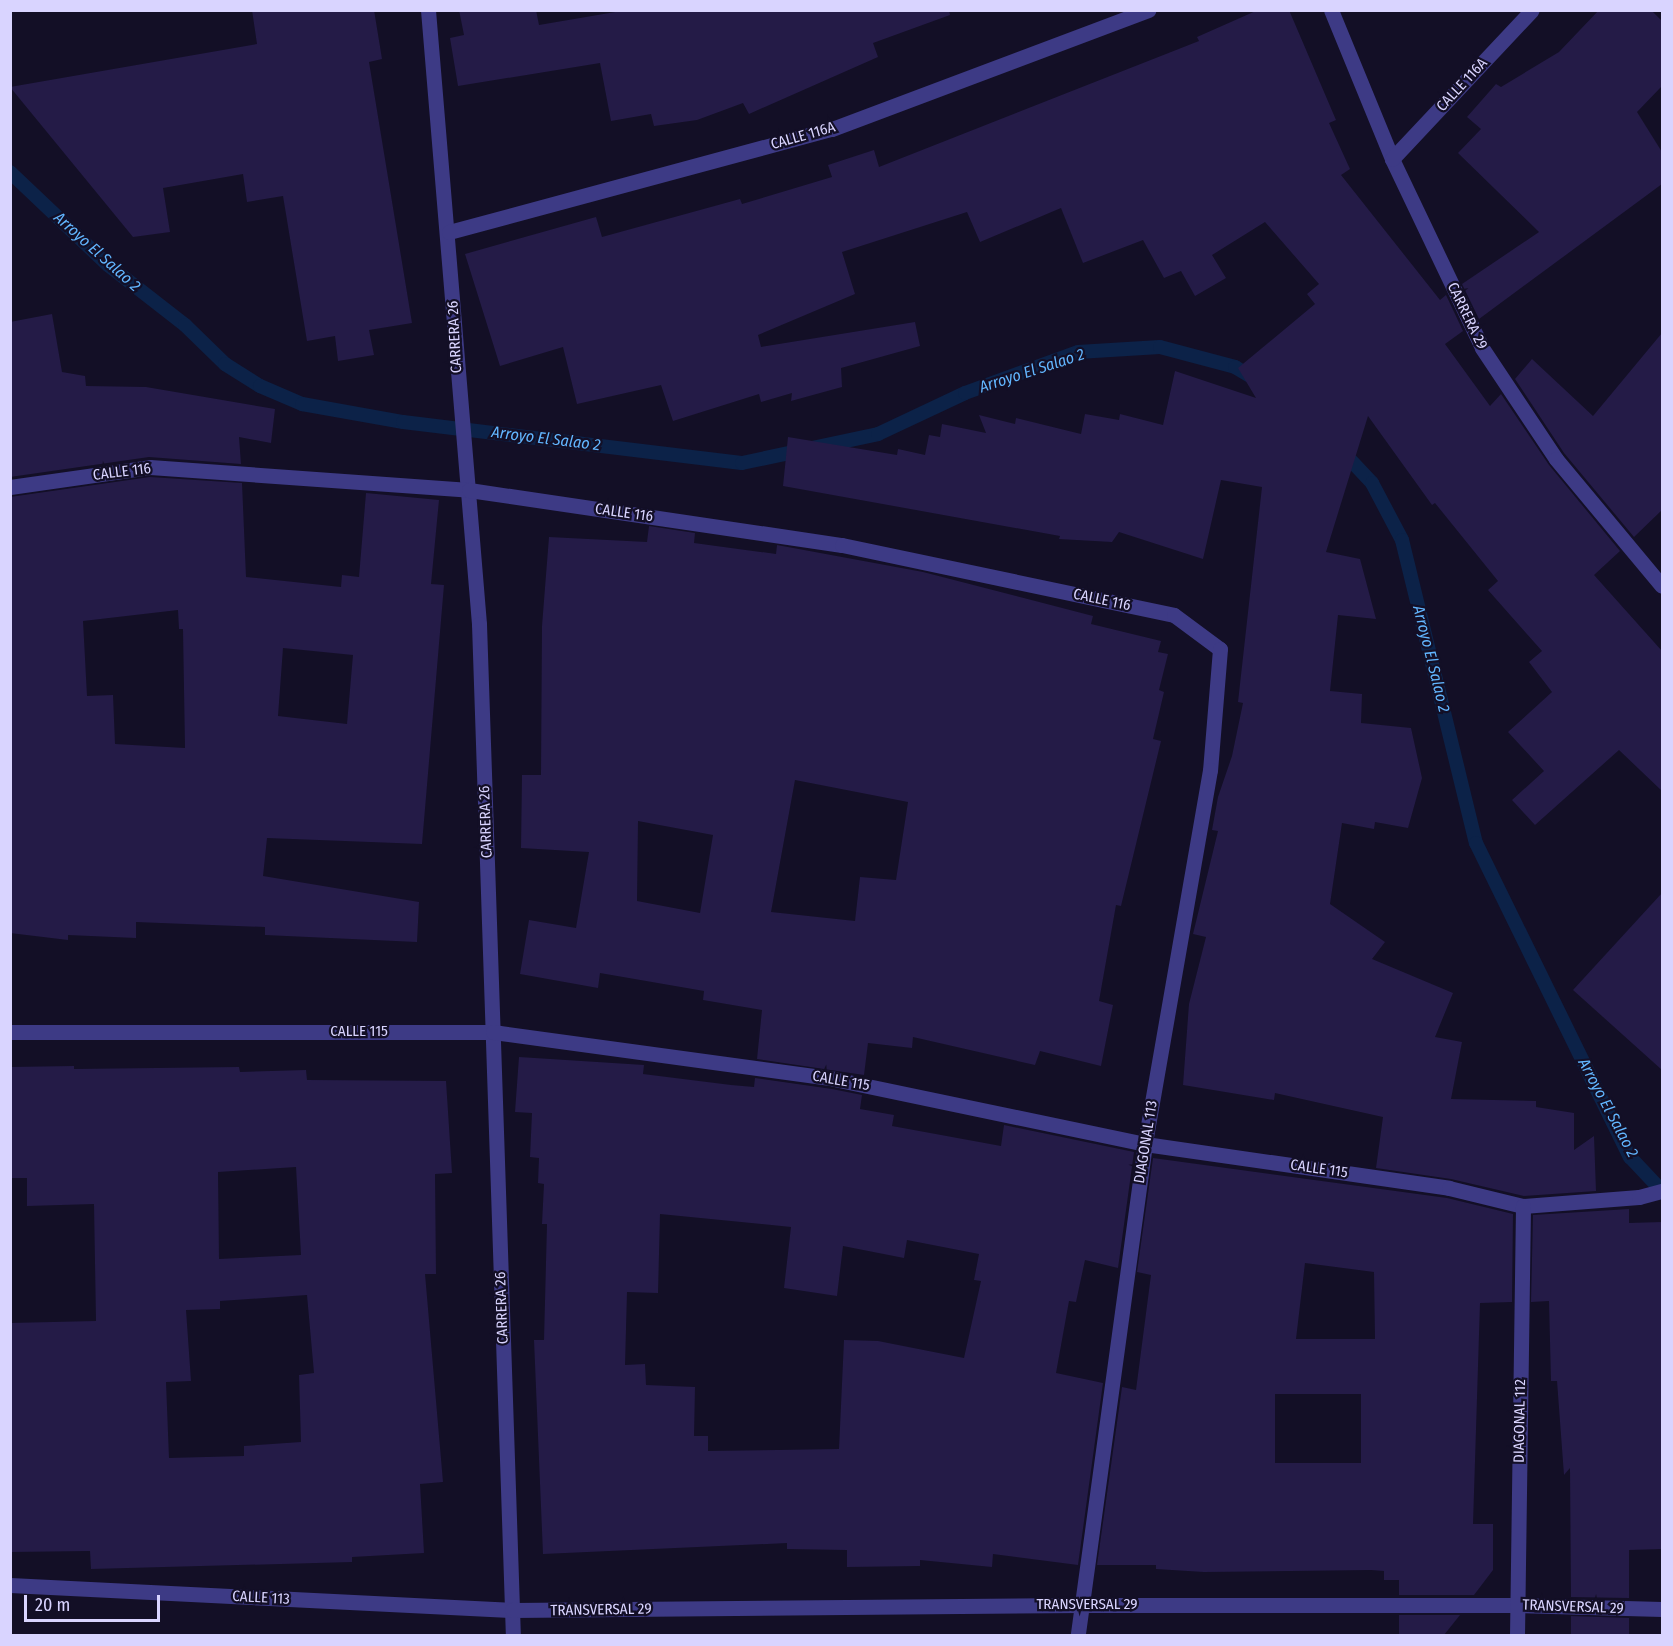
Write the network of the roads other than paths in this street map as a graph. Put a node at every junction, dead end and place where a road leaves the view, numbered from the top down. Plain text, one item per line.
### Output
1 (428, 10) edge
2 (1148, 10) edge
3 (1331, 10) edge
4 (1532, 10) edge
5 (1392, 159) junction
6 (449, 232) junction
7 (10, 488) edge
8 (469, 490) junction
9 (1662, 585) edge
10 (1220, 649) joint
11 (10, 1032) edge
12 (493, 1032) junction
13 (1145, 1144) junction
14 (1662, 1191) edge
15 (1523, 1206) junction
16 (10, 1585) edge
17 (1082, 1605) junction
18 (1518, 1605) junction
19 (1662, 1609) edge
20 (512, 1610) junction
21 (513, 1635) edge
22 (1078, 1635) edge
23 (1517, 1635) edge

1 - 6 street, CARRERA 26
2 - 6 street, CALLE 116A
3 - 5 street, CARRERA 29
4 - 5 street, CALLE 116A
5 - 9 street, CARRERA 29
6 - 8 street, CARRERA 26
7 - 8 street, CALLE 116
8 - 10 street, CALLE 116
8 - 12 street, CARRERA 26
10 - 13 street, DIAGONAL 113
11 - 12 street, CALLE 115
12 - 13 street, CALLE 115
12 - 20 street, CARRERA 26
13 - 15 street, CALLE 115
13 - 17 street, DIAGONAL 113
14 - 15 street, CALLE 115
15 - 18 street, DIAGONAL 112
16 - 20 street, CALLE 113
17 - 18 street, TRANSVERSAL 29
17 - 20 street, TRANSVERSAL 29
17 - 22 street, DIAGONAL 113
18 - 19 street, TRANSVERSAL 29
18 - 23 street, DIAGONAL 112
20 - 21 street, CARRERA 26

